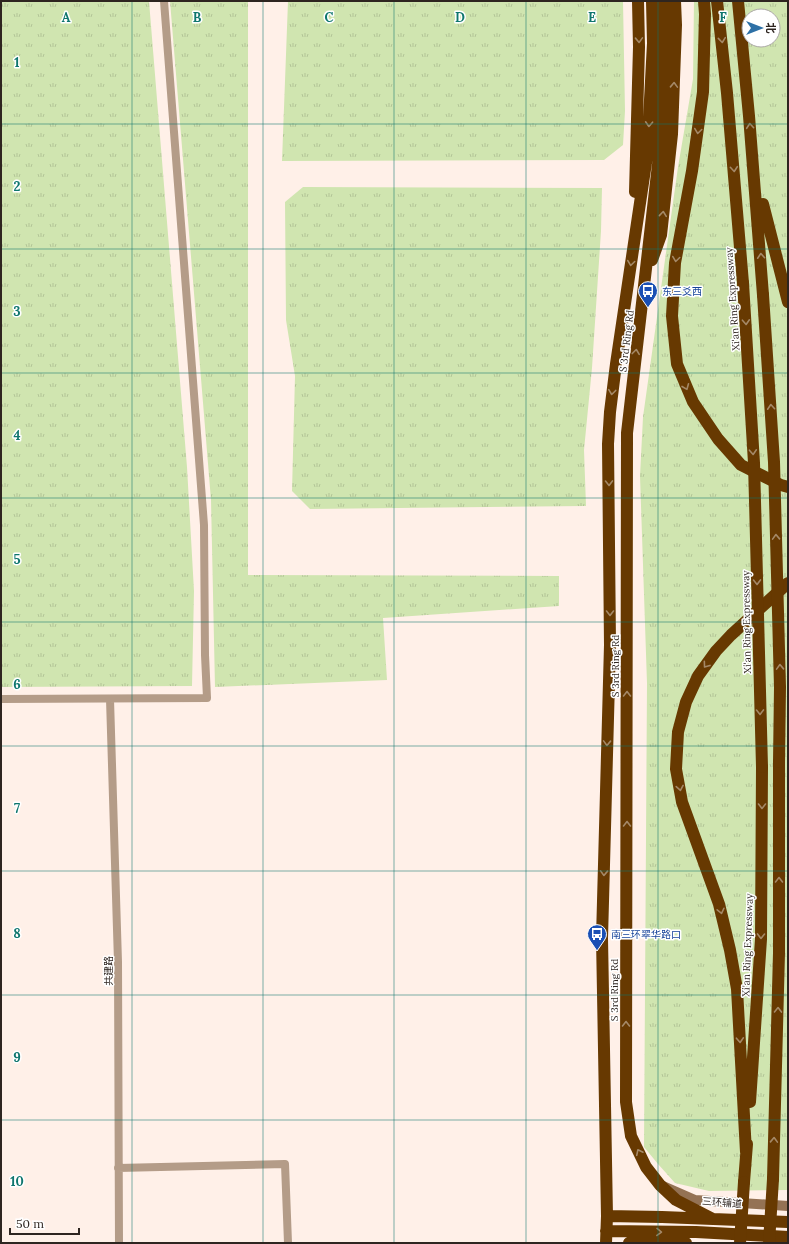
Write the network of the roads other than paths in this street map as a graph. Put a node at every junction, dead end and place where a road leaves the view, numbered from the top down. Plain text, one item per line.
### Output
1 (164, 1) edge
2 (638, 1) edge
3 (652, 1) edge
4 (664, 1) edge
5 (675, 1) edge
6 (704, 1) edge
7 (717, 1) edge
8 (738, 1) edge
9 (653, 156) junction
10 (754, 171) junction
11 (634, 242) junction
12 (645, 278) junction
13 (788, 302) edge
14 (788, 487) edge
15 (788, 583) edge
16 (1, 699) edge
17 (110, 699) junction
18 (746, 1152) junction
19 (118, 1168) junction
20 (660, 1185) junction
21 (788, 1206) edge
22 (607, 1216) junction
23 (713, 1219) junction
24 (788, 1222) edge
25 (770, 1229) junction
26 (606, 1237) edge
27 (788, 1237) edge
28 (118, 1243) edge
29 (288, 1243) edge
30 (629, 1243) edge
31 (686, 1243) edge
32 (740, 1243) edge
33 (769, 1243) edge
34 (774, 1243) edge

1 - 17 street
2 -> 11 highway
3 -> 9 highway, S 3rd Ring Rd
4 - 9 highway, S 3rd Ring Rd
12 -> 5 highway
6 -> 14 highway, bridge
7 -> 18 highway, Xi'an Ring Expressway, bridge
10 -> 8 highway
9 - 11 highway, S 3rd Ring Rd
9 - 12 highway, S 3rd Ring Rd
10 - 13 highway
25 -> 10 highway, bridge
11 -> 22 highway, S 3rd Ring Rd
20 -> 12 highway, S 3rd Ring Rd
15 -> 18 highway, bridge
16 - 17 street
17 - 19 street, 共建路
18 - 32 highway, Xi'an Ring Expressway, bridge
19 - 28 street, 共建路
19 - 29 street
20 - 21 street, 三环辅道
20 - 23 highway, S 3rd Ring Rd
22 - 23 highway
22 - 26 highway, S 3rd Ring Rd
23 - 24 highway, S 3rd Ring Rd
25 - 33 highway, bridge
25 - 34 highway, bridge
26 -> 27 highway
30 - 31 highway

